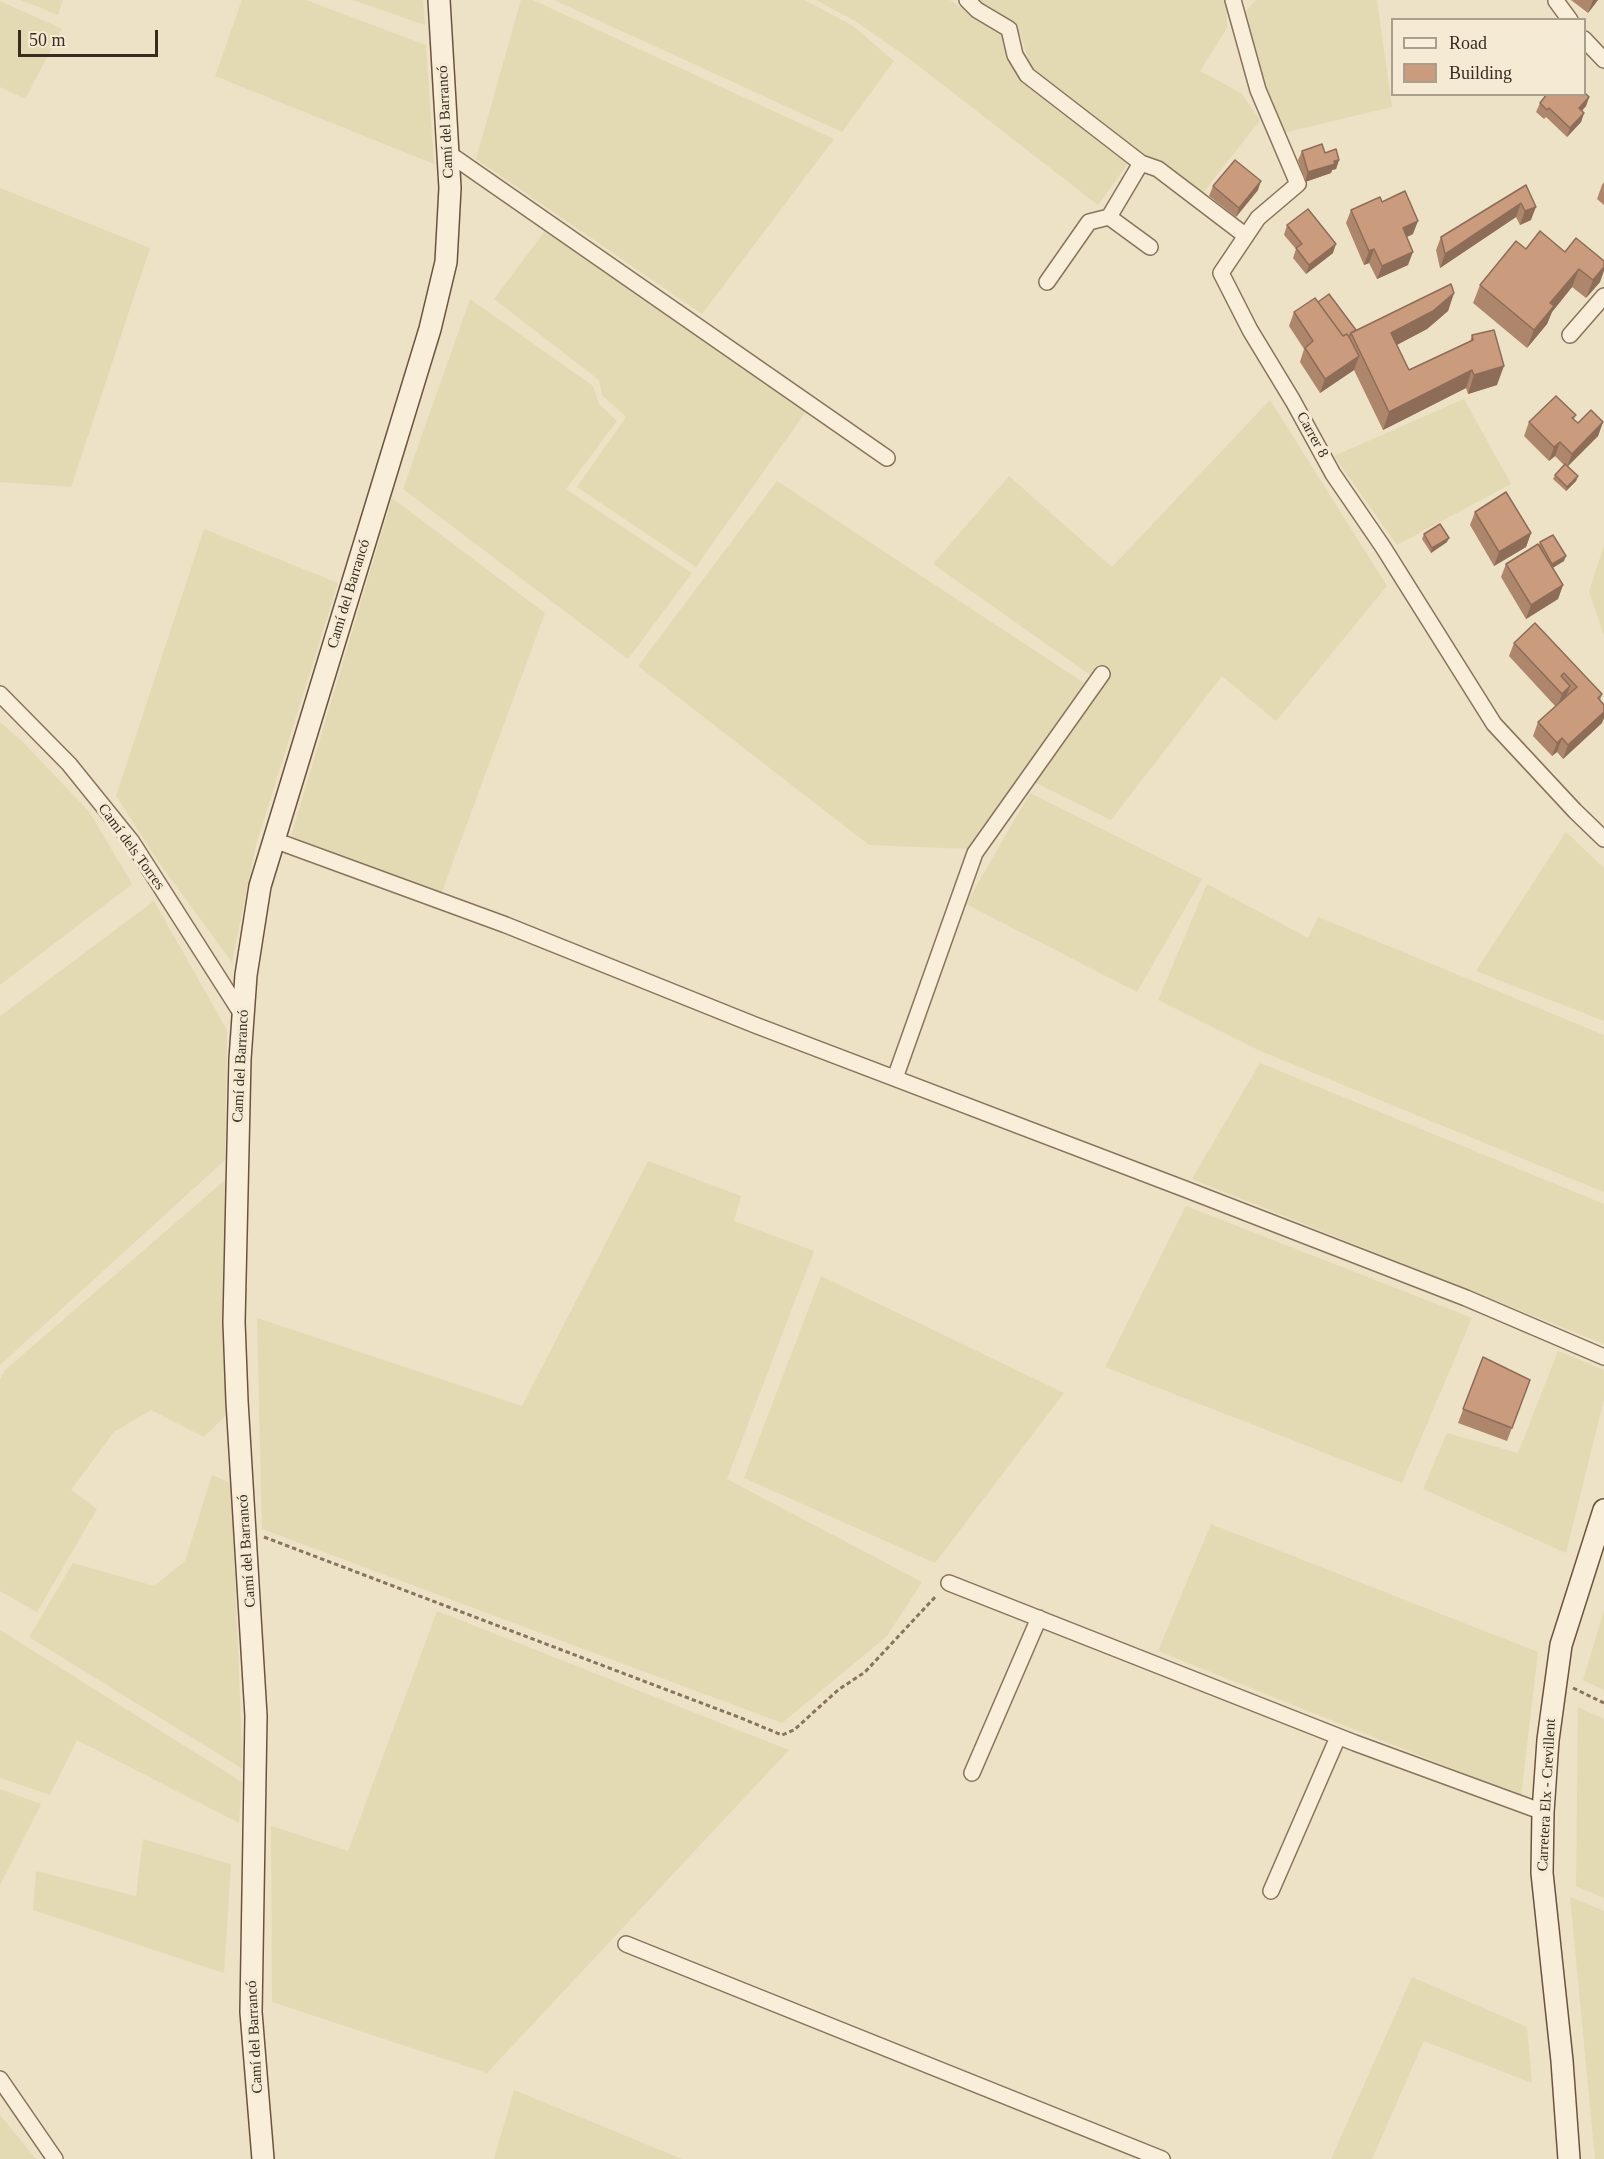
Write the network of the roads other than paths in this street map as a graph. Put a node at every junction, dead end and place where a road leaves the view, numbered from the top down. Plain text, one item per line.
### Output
1 (439, 0) edge
2 (967, 0) edge
3 (1233, 0) edge
4 (1556, 1) edge
5 (1569, 18) edge
6 (1586, 41) edge
7 (1604, 60) edge
8 (448, 153) junction
9 (1141, 163) junction
10 (1109, 217) junction
11 (1246, 236) junction
12 (1150, 247) dead end
13 (1047, 282) dead end
14 (1604, 296) edge
15 (1570, 335) dead end
16 (887, 458) dead end
17 (1102, 674) dead end
18 (0, 694) edge
19 (1604, 839) edge
20 (274, 840) junction
21 (243, 1016) junction
22 (895, 1078) junction
23 (1604, 1357) edge
24 (1604, 1510) edge
25 (949, 1583) road end
26 (1039, 1618) junction
27 (1338, 1737) junction
28 (972, 1773) dead end
29 (1543, 1812) junction
30 (1271, 1891) dead end
31 (626, 1944) dead end
32 (0, 2079) edge
33 (55, 2159) edge
34 (263, 2159) edge
35 (1162, 2159) edge
36 (1569, 2159) edge

1 - 8 street, Camí del Barrancó
2 - 9 street
3 - 11 street, Carrer 8
4 - 5 street
6 - 7 street
8 - 16 street
8 - 20 street, Camí del Barrancó
9 - 10 street
9 - 11 street
10 - 12 street
10 - 13 street
11 - 19 street, Carrer 8
14 - 15 street
17 - 22 street
18 - 21 street, Camí dels Torres
20 - 21 street, Camí del Barrancó
20 - 22 street
21 - 34 street, Camí del Barrancó
22 - 23 street
24 - 29 street, Carretera Elx - Crevillent
25 - 26 street
26 - 27 street
26 - 28 street
27 - 29 street
27 - 30 street
29 - 36 street, Carretera Elx - Crevillent
31 - 35 street
32 - 33 street

